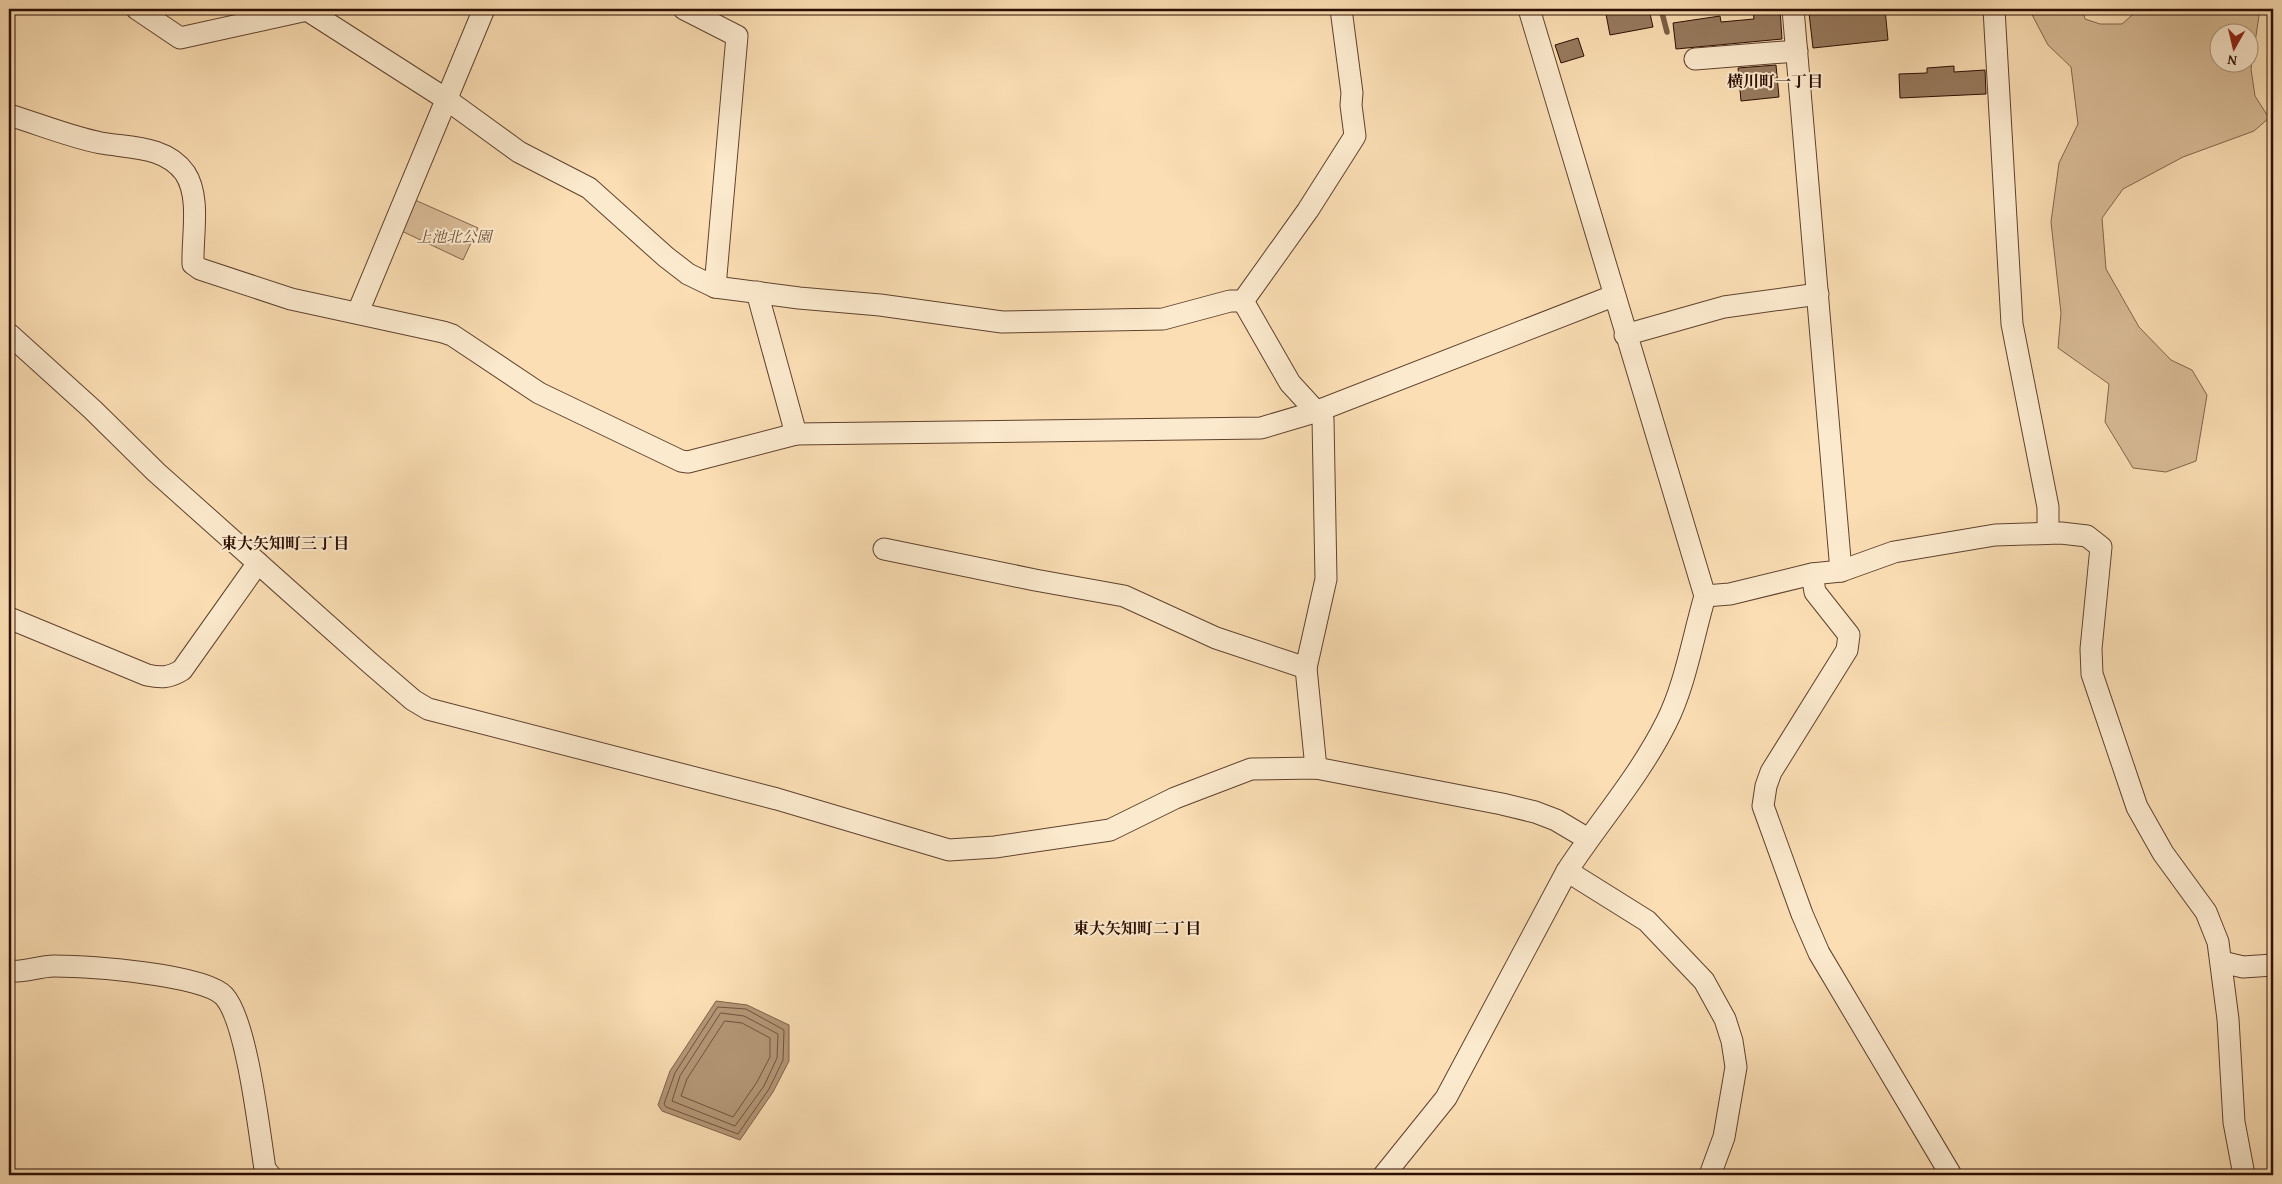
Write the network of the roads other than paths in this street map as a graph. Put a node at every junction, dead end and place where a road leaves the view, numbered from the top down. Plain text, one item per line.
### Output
1 (137, 9) edge
2 (484, 9) edge
3 (684, 9) edge
4 (1341, 9) edge
5 (1529, 9) edge
6 (1793, 9) edge
7 (1994, 9) edge
8 (1797, 52) junction
9 (1695, 59) dead end
10 (446, 99) junction
11 (9, 115) edge
12 (715, 287) junction
13 (758, 292) junction
14 (1818, 294) junction
15 (1613, 296) junction
16 (1243, 301) junction
17 (358, 312) junction
18 (9, 334) edge
19 (1626, 335) junction
20 (1315, 412) junction
21 (796, 434) junction
22 (2048, 533) junction
23 (884, 548) dead end
24 (258, 563) junction
25 (1841, 570) junction
26 (1812, 574) junction
27 (1704, 596) junction
28 (9, 618) edge
29 (1306, 668) junction
30 (1316, 768) junction
31 (1588, 839) junction
32 (1567, 872) junction
33 (2222, 962) junction
34 (2273, 965) edge
35 (9, 971) edge
36 (270, 1175) edge
37 (1384, 1175) edge
38 (1710, 1175) edge
39 (1950, 1175) edge
40 (2244, 1175) edge

1 - 10 street
2 - 10 street
3 - 12 street
4 - 16 street
5 - 15 street
6 - 8 street
7 - 22 street
8 - 9 street
8 - 14 street
10 - 12 street
10 - 17 street
11 - 17 street
12 - 13 street
13 - 16 street
13 - 21 street
14 - 19 street
14 - 25 street
15 - 19 street
15 - 20 street
16 - 20 street
17 - 21 street
18 - 24 street
19 - 27 street
20 - 21 street
20 - 29 street
22 - 25 street
22 - 33 street
23 - 29 street
24 - 28 street
24 - 30 street
25 - 26 street
26 - 27 street
26 - 39 street
27 - 31 street
29 - 30 street
30 - 31 street
31 - 32 street
32 - 37 street
32 - 38 street
33 - 34 street
33 - 40 street
35 - 36 street

